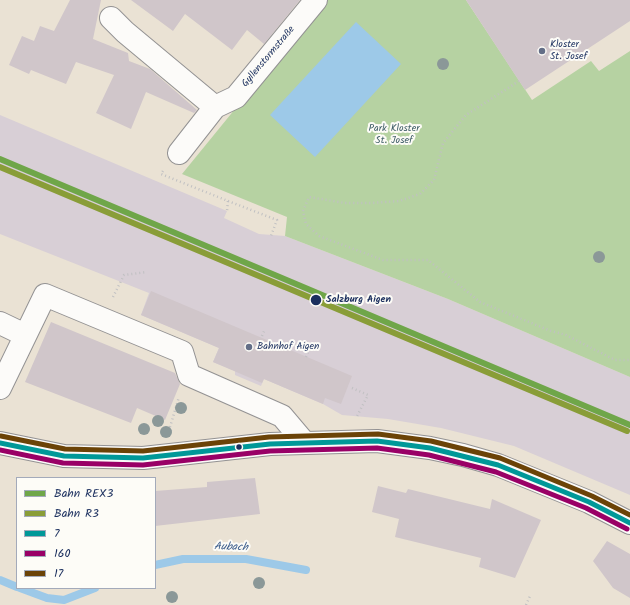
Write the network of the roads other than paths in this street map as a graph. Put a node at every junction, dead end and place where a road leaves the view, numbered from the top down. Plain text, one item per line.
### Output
1 (316, 0) edge
2 (111, 18) dead end
3 (215, 107) junction
4 (179, 153) road end
5 (0, 323) edge
6 (25, 335) junction
7 (0, 388) edge
8 (304, 442) junction
9 (0, 443) edge
10 (630, 523) edge

1 - 3 main road, Gyllenstormstraße
2 - 3 main road
3 - 4 main road, Gyllenstormstraße
5 - 6 main road
6 - 7 main road
6 - 8 main road
8 - 9 main road
8 - 10 main road

